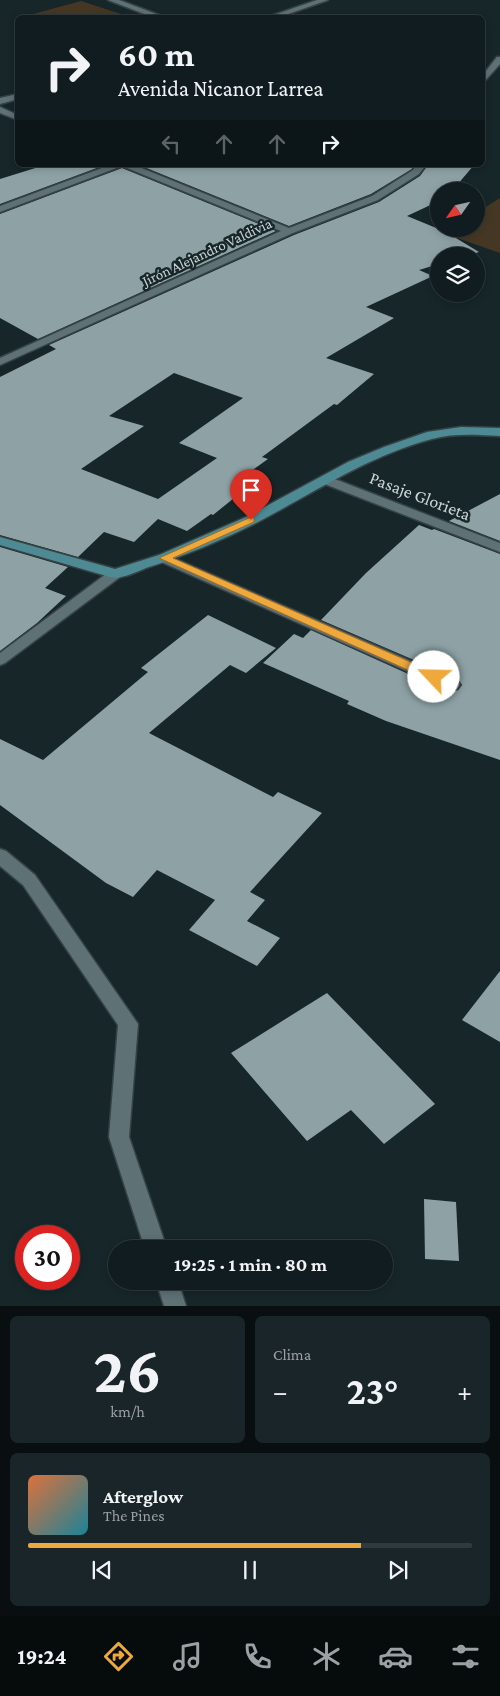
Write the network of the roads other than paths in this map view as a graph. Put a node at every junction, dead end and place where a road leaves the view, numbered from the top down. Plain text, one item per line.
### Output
1 (112, 0) edge
2 (324, 0) edge
3 (155, 15) edge
4 (277, 15) edge
5 (500, 59) edge
6 (500, 76) edge
7 (486, 78) edge
8 (15, 97) edge
9 (0, 101) edge
10 (0, 110) edge
11 (15, 117) edge
12 (113, 167) edge
13 (131, 167) edge
14 (420, 167) edge
15 (0, 209) edge
16 (289, 231) junction
17 (0, 348) edge
18 (12, 356) junction
19 (0, 362) edge
20 (500, 432) edge
21 (327, 480) junction
22 (0, 542) edge
23 (500, 548) edge
24 (164, 558) junction
25 (115, 574) junction
26 (0, 660) edge
27 (452, 685) dead end
28 (0, 856) edge
29 (153, 1240) edge
30 (170, 1290) edge
31 (176, 1306) edge

1 - 3 street
2 - 4 street
5 - 7 street
6 - 7 street
8 - 9 street
10 - 11 street
12 - 15 street
13 - 16 street
14 - 16 street, Jirón Alejandro Valdivia
16 - 18 street, Jirón Alejandro Valdivia
17 - 18 street
18 - 19 street, Jirón Alejandro Valdivia
20 - 21 main road
21 - 23 street, Pasaje Glorieta
21 - 24 main road
22 - 25 main road
24 - 25 main road
24 - 27 street
25 - 26 street
28 - 29 street
30 - 31 street

